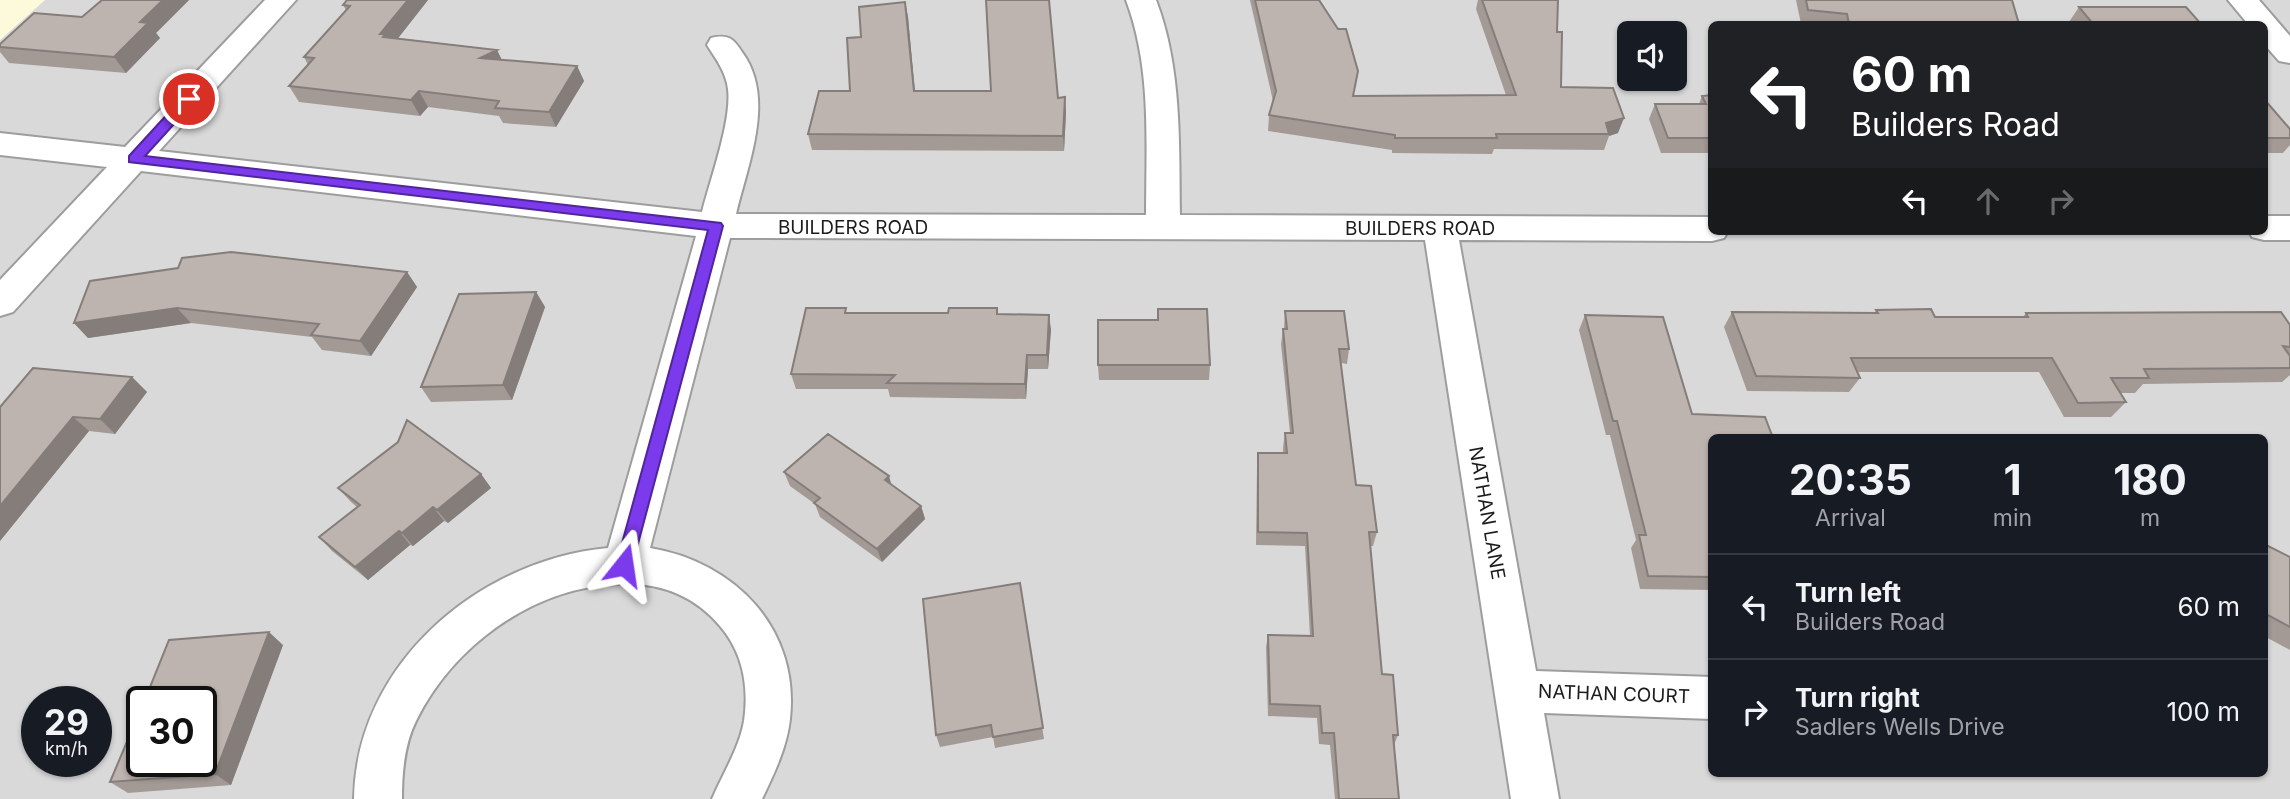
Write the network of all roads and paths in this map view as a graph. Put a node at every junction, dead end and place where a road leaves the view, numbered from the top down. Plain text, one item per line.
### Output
1 (281, 0) edge
2 (1141, 0) edge
3 (2243, 0) edge
4 (2261, 21) edge
5 (2268, 29) edge
6 (722, 45) dead end
7 (2290, 54) edge
8 (0, 144) edge
9 (134, 159) junction
10 (716, 226) junction
11 (1163, 228) junction
12 (1440, 228) junction
13 (2268, 228) edge
14 (2290, 228) edge
15 (1708, 229) edge
16 (0, 303) edge
17 (624, 565) junction
18 (1517, 691) junction
19 (1708, 698) edge
20 (378, 799) edge
21 (736, 799) edge
22 (1535, 799) edge

1 - 9 street
2 - 11 street
3 - 4 street
5 - 7 street
6 - 10 street
8 - 9 street, BUILDERS ROAD
9 - 10 street, BUILDERS ROAD
9 - 16 street
10 - 11 street, BUILDERS ROAD
10 - 17 street
11 - 12 street, BUILDERS ROAD
12 - 15 street, BUILDERS ROAD
12 - 18 street, NATHAN LANE
13 - 14 street
17 - 20 street
17 - 21 street
18 - 19 street, NATHAN COURT
18 - 22 street, NATHAN LANE

